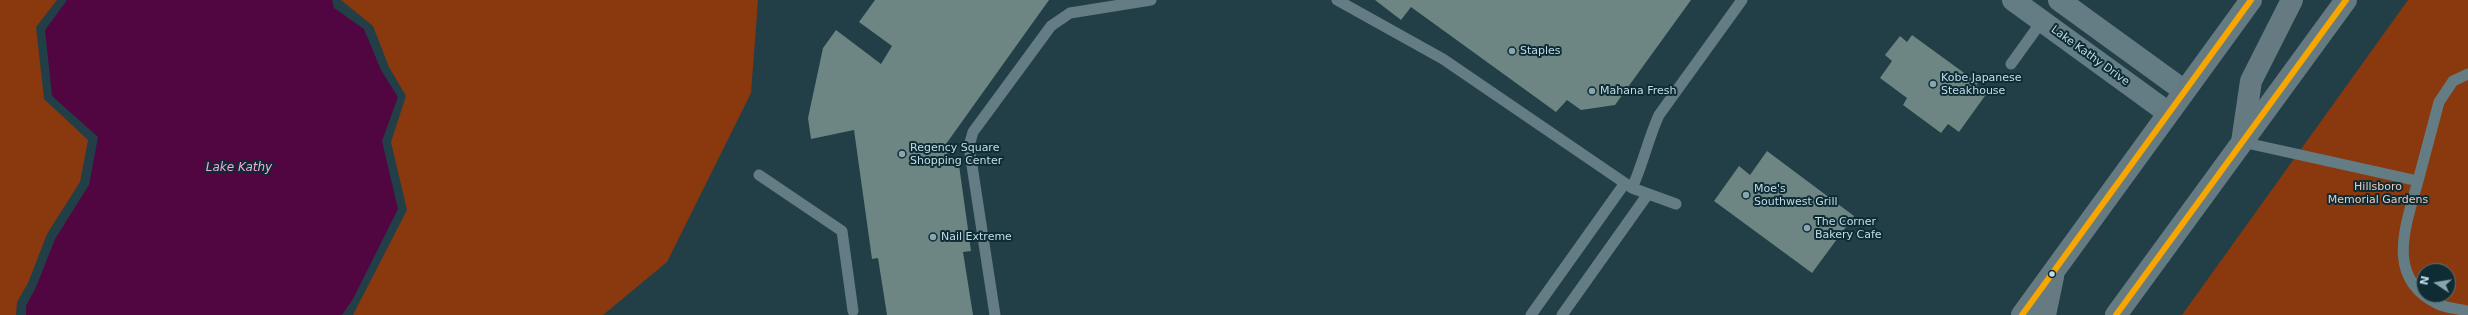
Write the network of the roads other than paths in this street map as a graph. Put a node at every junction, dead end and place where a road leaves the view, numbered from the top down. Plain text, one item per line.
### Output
1 (1151, 0) edge
2 (1337, 0) edge
3 (1742, 0) edge
4 (2012, 0) edge
5 (2059, 0) edge
6 (2251, 0) edge
7 (2292, 0) edge
8 (2346, 0) edge
9 (2042, 21) junction
10 (2010, 64) dead end
11 (2468, 74) edge
12 (2184, 90) junction
13 (2167, 112) junction
14 (2242, 142) junction
15 (759, 175) dead end
16 (2418, 181) junction
17 (1629, 185) junction
18 (1648, 194) junction
19 (1676, 204) dead end
20 (2055, 268) junction
21 (853, 311) dead end
22 (2468, 311) edge
23 (996, 315) edge
24 (1531, 315) edge
25 (1562, 315) edge
26 (2022, 315) edge
27 (2045, 315) edge
28 (2116, 315) edge

1 - 23 lane
2 - 17 lane
3 - 17 lane
4 - 9 street, Lake Kathy Drive
5 - 12 street
6 - 12 highway
7 - 14 highway
8 - 14 highway
9 - 10 lane
9 - 13 street, Lake Kathy Drive
11 - 16 lane
12 - 13 highway
13 - 20 highway
14 - 16 lane
14 - 28 highway
15 - 21 lane
16 - 22 lane
17 - 18 lane
17 - 24 lane
18 - 19 lane
18 - 25 lane
20 - 26 highway
20 - 27 highway

